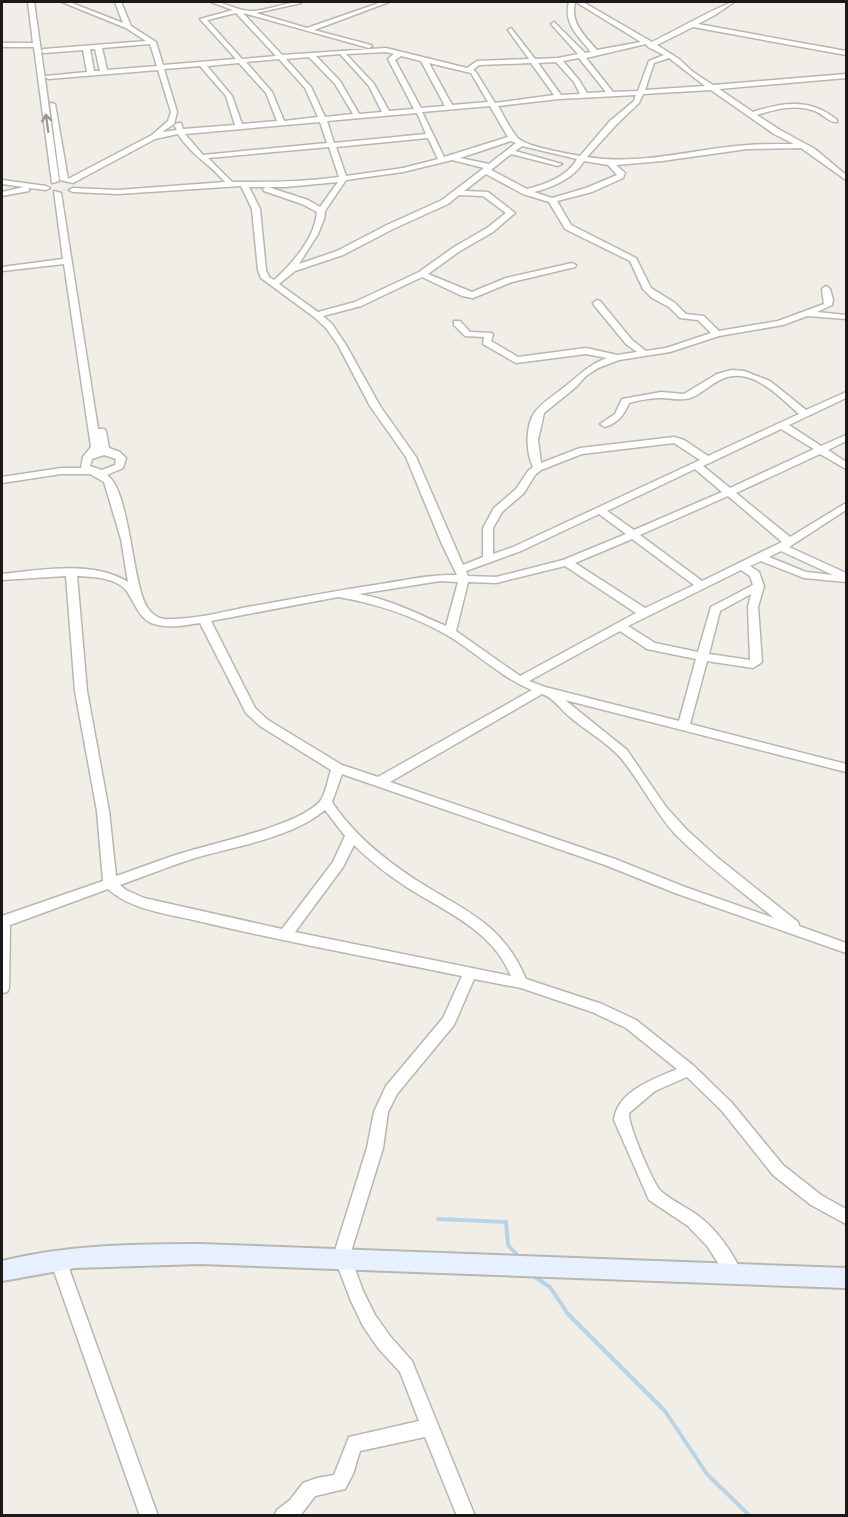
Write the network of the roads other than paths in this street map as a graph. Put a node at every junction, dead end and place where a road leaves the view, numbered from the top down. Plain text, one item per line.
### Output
1 (30, 2) edge
2 (37, 2) edge
3 (65, 2) edge
4 (118, 2) edge
5 (214, 2) edge
6 (242, 2) edge
7 (299, 2) edge
8 (386, 2) edge
9 (572, 2) edge
10 (579, 2) edge
11 (731, 2) edge
12 (237, 10) junction
13 (248, 13) junction
14 (554, 24) dead end
15 (693, 25) junction
16 (128, 27) junction
17 (308, 30) junction
18 (511, 30) dead end
19 (34, 35) junction
20 (153, 42) junction
21 (2, 44) edge
22 (647, 44) junction
23 (35, 45) junction
24 (98, 46) junction
25 (86, 47) junction
26 (370, 50) junction
27 (386, 50) junction
28 (44, 51) junction
29 (340, 52) junction
30 (401, 53) junction
31 (846, 53) edge
32 (310, 54) junction
33 (596, 54) junction
34 (582, 56) junction
35 (668, 56) junction
36 (280, 57) junction
37 (423, 58) junction
38 (242, 60) junction
39 (558, 60) junction
40 (535, 62) junction
41 (202, 64) junction
42 (161, 67) junction
43 (394, 69) junction
44 (470, 70) junction
45 (104, 72) junction
46 (91, 73) junction
47 (846, 76) edge
48 (48, 77) junction
49 (713, 87) junction
50 (640, 93) junction
51 (611, 94) junction
52 (585, 96) junction
53 (559, 97) junction
54 (493, 105) junction
55 (450, 108) junction
56 (464, 108) junction
57 (433, 111) junction
58 (174, 112) junction
59 (419, 112) junction
60 (387, 114) junction
61 (403, 114) junction
62 (754, 114) junction
63 (357, 116) junction
64 (374, 116) junction
65 (334, 120) junction
66 (324, 121) junction
67 (835, 121) dead end
68 (281, 123) junction
69 (294, 123) junction
70 (266, 126) junction
71 (239, 127) junction
72 (251, 127) junction
73 (222, 130) junction
74 (181, 133) junction
75 (152, 136) junction
76 (430, 136) junction
77 (512, 138) junction
78 (521, 143) junction
79 (333, 146) junction
80 (803, 146) junction
81 (510, 152) junction
82 (200, 157) junction
83 (451, 158) junction
84 (581, 159) junction
85 (442, 160) junction
86 (610, 163) junction
87 (558, 164) dead end
88 (489, 169) junction
89 (846, 178) edge
90 (343, 179) junction
91 (55, 181) junction
92 (2, 182) edge
93 (231, 184) junction
94 (244, 185) junction
95 (257, 186) junction
96 (67, 187) junction
97 (33, 188) junction
98 (46, 188) junction
99 (526, 192) junction
100 (459, 193) junction
101 (2, 194) edge
102 (552, 200) junction
103 (321, 211) junction
104 (67, 261) junction
105 (572, 265) dead end
106 (2, 269) edge
107 (292, 269) junction
108 (422, 274) junction
109 (274, 284) junction
110 (826, 289) dead end
111 (597, 303) dead end
112 (806, 314) junction
113 (317, 315) junction
114 (846, 317) edge
115 (457, 323) dead end
116 (717, 333) junction
117 (645, 354) junction
118 (617, 358) junction
119 (846, 395) edge
120 (804, 414) junction
121 (605, 424) dead end
122 (782, 425) junction
123 (846, 438) edge
124 (821, 450) junction
125 (111, 452) junction
126 (89, 457) junction
127 (706, 460) junction
128 (696, 465) junction
129 (846, 466) edge
130 (538, 468) junction
131 (114, 470) junction
132 (2, 472) edge
133 (93, 472) junction
134 (2, 480) edge
135 (108, 480) junction
136 (730, 491) junction
137 (846, 506) edge
138 (600, 510) junction
139 (633, 534) junction
140 (785, 544) junction
141 (761, 557) junction
142 (488, 559) junction
143 (567, 562) junction
144 (742, 566) junction
145 (71, 572) junction
146 (462, 573) junction
147 (2, 577) edge
148 (846, 578) edge
149 (701, 585) junction
150 (759, 586) junction
151 (338, 594) junction
152 (137, 599) junction
153 (644, 613) junction
154 (204, 619) junction
155 (620, 626) junction
156 (450, 632) junction
157 (700, 657) junction
158 (520, 681) junction
159 (547, 692) junction
160 (684, 725) junction
161 (338, 768) junction
162 (846, 768) edge
163 (380, 782) junction
164 (326, 802) junction
165 (351, 837) junction
166 (110, 883) junction
167 (2, 922) edge
168 (799, 932) junction
169 (285, 935) junction
170 (846, 948) edge
171 (470, 973) junction
172 (520, 983) junction
173 (2, 988) edge
174 (689, 1070) junction
175 (846, 1217) edge
176 (58, 1260) junction
177 (342, 1260) junction
178 (2, 1271) edge
179 (734, 1273) junction
180 (846, 1279) edge
181 (431, 1427) junction
182 (294, 1513) edge
183 (149, 1515) edge
184 (466, 1515) edge

1 - 19 street
2 - 28 street
3 - 16 street
4 - 16 street
5 - 12 street
6 - 12 street
7 - 13 street
8 - 17 street
9 - 33 street
10 - 22 street
11 - 15 street
12 - 13 street
12 - 36 street
12 - 38 street
13 - 17 street
14 - 34 street
15 - 22 street
15 - 31 street
16 - 20 street
17 - 27 street
18 - 40 street
19 - 21 street
19 - 23 street
20 - 24 street
20 - 42 street
21 - 23 street
22 - 33 street
22 - 35 street
91 -> 23 street
24 - 25 street
24 - 45 street
25 - 28 street
25 - 46 street
26 - 27 street
26 - 29 street
26 - 43 street
27 - 30 street
28 - 48 street
29 - 32 street
29 - 60 street
30 - 37 street
30 - 43 street
32 - 36 street
32 - 63 street
33 - 34 street
34 - 39 street
34 - 51 street
35 - 49 street
35 - 50 street
36 - 38 street
36 - 66 street
37 - 44 street
37 - 55 street
38 - 41 street
38 - 68 street
39 - 40 street
39 - 52 street
40 - 44 street
40 - 53 street
41 - 42 street
41 - 71 street
42 - 45 street
42 - 58 street
43 - 59 street
44 - 54 street
45 - 46 street
46 - 48 street
47 - 49 street
48 - 96 street
49 - 50 street
49 - 62 street
50 - 51 street
50 - 84 street
51 - 52 street
52 - 53 street
53 - 54 street
54 - 56 street
54 - 77 street
55 - 56 street
55 - 57 street
56 - 57 street
57 - 59 street
58 - 74 street
58 - 75 street
59 - 61 street
59 - 76 street
60 - 61 street
60 - 64 street
61 - 64 street
62 - 67 street
62 - 80 street
63 - 64 street
63 - 65 street
64 - 65 street
65 - 66 street
66 - 69 street
66 - 79 street
68 - 69 street
68 - 70 street
69 - 70 street
70 - 72 street
71 - 72 street
71 - 73 street
72 - 73 street
73 - 74 street
74 - 75 street
74 - 82 street
74 - 96 street
75 - 96 street
76 - 79 street
76 - 85 street
77 - 78 street
77 - 83 street
78 - 81 street
78 - 84 street
79 - 82 street
79 - 90 street
80 - 86 street
80 - 89 street
81 - 87 street
81 - 88 street
82 - 93 street
83 - 85 street
83 - 88 street
84 - 86 street
84 - 99 street
85 - 90 street
86 - 102 street
88 - 99 street
88 - 100 street
90 - 95 street
90 - 103 street
91 - 96 street
91 - 98 street
92 - 97 street
93 - 94 street
93 - 96 street
94 - 95 street
94 - 109 street
95 - 103 street
96 - 98 street
96 - 104 street
96 - 125 street
97 - 98 street
97 - 101 street
99 - 102 street
100 - 107 street
100 - 108 street
102 - 116 street
103 - 107 street
104 - 106 street
104 - 126 street
105 - 108 street
107 - 109 street
108 - 113 street
109 - 113 street
110 - 112 street
111 - 117 street
112 - 114 street
112 - 116 street
113 - 146 street
115 - 118 street
116 - 117 street
117 - 118 street
118 - 130 street
119 - 120 street
120 - 121 street
120 - 122 street
122 - 124 street
122 - 127 street
123 - 124 street
124 - 129 street
124 - 136 street
125 - 126 street
125 - 131 street
126 - 132 street
126 - 133 street
127 - 128 street
127 - 130 street
128 - 136 street
128 - 138 street
130 - 142 street
131 - 133 street
131 - 135 street
133 - 134 street
133 - 135 street
135 - 152 street
136 - 139 street
136 - 140 street
137 - 140 street
138 - 139 street
138 - 142 street
139 - 143 street
139 - 149 street
140 - 141 street
140 - 148 street
141 - 144 street
141 - 148 street
142 - 146 street
143 - 146 street
143 - 153 street
144 - 149 street
144 - 150 street
145 - 147 street
145 - 152 street
145 - 166 street
146 - 151 street
146 - 156 street
149 - 153 street
150 - 157 street
150 - 157 street
151 - 154 street
151 - 156 street
152 - 154 street
153 - 155 street
154 - 161 street
155 - 157 street
155 - 158 street
156 - 158 street
157 - 160 street
158 - 159 street
159 - 160 street
159 - 163 street
159 - 168 street
160 - 162 street
161 - 163 street
161 - 164 street
163 - 168 street
164 - 165 street
164 - 166 street
165 - 169 street
165 - 172 street
166 - 167 street
166 - 169 street
167 - 173 street
168 - 170 street
169 - 171 street
171 - 172 street
171 - 177 street
172 - 174 street
174 - 175 street
174 - 179 street
176 - 177 street
176 - 178 street
176 - 183 street
177 - 179 street
177 - 181 street
179 - 180 street
181 - 182 street
181 - 184 street

